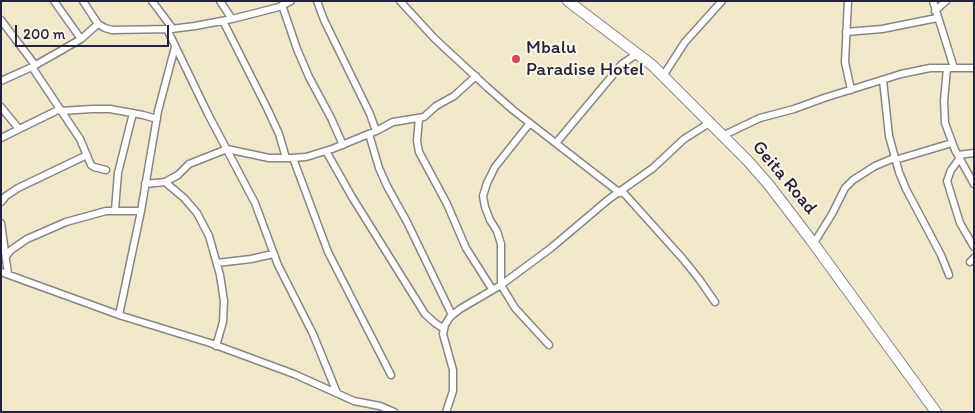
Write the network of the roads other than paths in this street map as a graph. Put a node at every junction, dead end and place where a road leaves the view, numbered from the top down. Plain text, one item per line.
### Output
1 (54, 1) edge
2 (83, 1) edge
3 (152, 1) edge
4 (220, 1) edge
5 (317, 1) edge
6 (400, 1) edge
7 (568, 1) edge
8 (722, 1) edge
9 (848, 1) edge
10 (933, 1) edge
11 (946, 1) edge
12 (286, 3) edge
13 (579, 5) edge
14 (936, 14) junction
15 (232, 19) junction
16 (1, 20) edge
17 (223, 21) junction
18 (98, 24) junction
19 (170, 29) junction
20 (846, 32) junction
21 (81, 39) junction
22 (175, 47) junction
23 (638, 54) junction
24 (34, 66) junction
25 (951, 68) junction
26 (974, 68) edge
27 (476, 76) junction
28 (663, 76) junction
29 (883, 80) junction
30 (1, 81) edge
31 (851, 90) junction
32 (1, 107) edge
33 (61, 110) junction
34 (133, 113) junction
35 (419, 118) junction
36 (157, 119) junction
37 (711, 122) junction
38 (530, 123) junction
39 (19, 129) junction
40 (376, 131) junction
41 (369, 134) junction
42 (724, 135) junction
43 (1, 138) edge
44 (556, 143) junction
45 (952, 143) junction
46 (343, 145) junction
47 (226, 149) junction
48 (326, 150) junction
49 (974, 153) edge
50 (87, 155) junction
51 (959, 156) junction
52 (289, 158) junction
53 (895, 159) junction
54 (106, 170) dead end
55 (165, 182) junction
56 (145, 184) junction
57 (974, 184) edge
58 (621, 192) junction
59 (1, 202) edge
60 (115, 210) junction
61 (141, 211) junction
62 (1, 223) edge
63 (814, 243) junction
64 (974, 247) edge
65 (273, 254) junction
66 (6, 256) junction
67 (217, 263) junction
68 (4, 273) edge
69 (949, 275) dead end
70 (501, 285) junction
71 (492, 289) junction
72 (715, 302) dead end
73 (119, 315) junction
74 (452, 315) junction
75 (444, 329) junction
76 (549, 345) dead end
77 (216, 346) junction
78 (391, 375) dead end
79 (337, 393) junction
80 (394, 412) edge
81 (446, 412) edge
82 (936, 412) edge

1 - 21 street
2 - 18 street
3 - 19 street
4 - 15 street
5 - 40 street
6 - 27 street
7 - 13 highway, Geita Road
8 - 28 street
9 - 20 street
10 - 14 street
11 - 14 street
12 - 15 street
12 - 46 street
13 - 23 highway, Geita Road
14 - 20 street
14 - 25 street
15 - 17 street
16 - 24 street
17 - 19 street
17 - 52 street
18 - 19 street
18 - 21 street
19 - 22 street
20 - 31 street
21 - 24 street
22 - 36 street
22 - 47 street
23 - 28 highway, Geita Road
23 - 44 street
24 - 30 street
24 - 33 street
25 - 26 street
25 - 29 street
25 - 45 street
27 - 35 street
27 - 38 street
28 - 37 highway, Geita Road
29 - 31 street
29 - 53 street
31 - 42 street
32 - 39 street
33 - 34 street
33 - 39 street
33 - 50 street
34 - 36 street
34 - 60 street
35 - 40 street
35 - 71 street
36 - 56 street
37 - 42 highway, Geita Road
37 - 58 street
38 - 44 street
38 - 70 street
39 - 43 street
40 - 41 street
41 - 46 street
41 - 74 street
42 - 63 highway, Geita Road
44 - 58 street
45 - 51 street
45 - 53 street
46 - 48 street
47 - 52 street
47 - 55 street
47 - 65 street
48 - 52 street
48 - 75 street
49 - 51 street
50 - 54 street
50 - 59 street
51 - 57 street
51 - 64 street
52 - 78 street
53 - 63 street
53 - 69 street
55 - 56 street
55 - 67 street
56 - 61 street
58 - 70 street
58 - 72 street
60 - 61 street
60 - 66 street
61 - 73 street
62 - 66 street
63 - 82 highway, Geita Road
65 - 67 street
65 - 79 street
66 - 68 street
67 - 77 street
68 - 73 street
70 - 71 street
70 - 76 street
71 - 74 street
73 - 77 street
74 - 75 street
75 - 81 street
77 - 79 street
79 - 80 street

